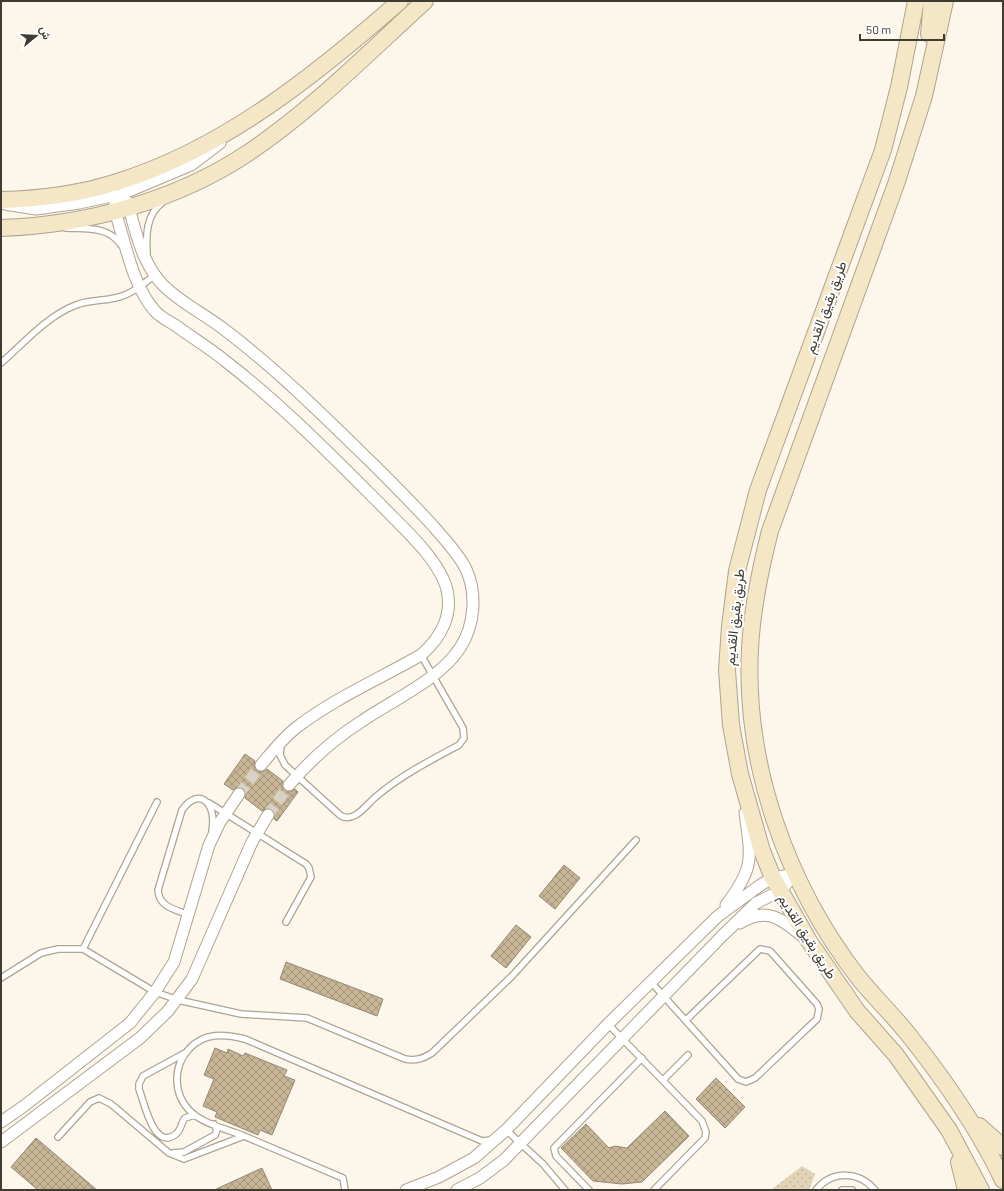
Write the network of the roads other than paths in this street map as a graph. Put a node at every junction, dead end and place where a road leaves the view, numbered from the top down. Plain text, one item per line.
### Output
1 (400, 1) edge
2 (425, 1) edge
3 (916, 1) edge
4 (932, 1) edge
5 (945, 1) edge
6 (924, 96) junction
7 (255, 115) junction
8 (206, 176) junction
9 (1, 200) edge
10 (1, 203) edge
11 (121, 205) junction
12 (36, 227) junction
13 (1, 228) edge
14 (130, 259) junction
15 (147, 262) junction
16 (155, 275) junction
17 (139, 287) junction
18 (1, 363) edge
19 (421, 655) junction
20 (433, 675) junction
21 (282, 741) junction
22 (260, 765) tunnel mouth
23 (740, 774) junction
24 (297, 775) junction
25 (289, 785) tunnel mouth
26 (239, 794) tunnel mouth
27 (204, 799) junction
28 (156, 802) dead end
29 (226, 813) junction
30 (268, 815) tunnel mouth
31 (257, 834) junction
32 (636, 840) dead end
33 (209, 845) junction
34 (795, 874) junction
35 (776, 884) junction
36 (189, 915) junction
37 (718, 916) junction
38 (286, 922) dead end
39 (723, 934) junction
40 (809, 941) junction
41 (83, 949) junction
42 (1, 978) edge
43 (652, 982) junction
44 (155, 992) junction
45 (664, 995) junction
46 (178, 1000) junction
47 (686, 1020) junction
48 (608, 1024) junction
49 (622, 1038) junction
50 (186, 1052) junction
51 (688, 1055) dead end
52 (642, 1058) junction
53 (663, 1080) junction
54 (960, 1106) junction
55 (196, 1115) junction
56 (1, 1122) edge
57 (214, 1124) junction
58 (950, 1130) junction
59 (502, 1134) junction
60 (244, 1136) junction
61 (58, 1137) dead end
62 (1, 1142) edge
63 (521, 1143) junction
64 (1003, 1147) edge
65 (169, 1153) junction
66 (1003, 1180) edge
67 (345, 1190) edge
68 (406, 1190) edge
69 (457, 1190) edge
70 (565, 1190) edge
71 (589, 1190) edge
72 (654, 1190) edge
73 (816, 1190) edge
74 (842, 1190) edge
75 (852, 1190) edge
76 (875, 1190) edge
77 (966, 1190) edge
78 (981, 1190) edge

1 - 7 main road
2 - 8 main road
3 - 23 main road, طريق بقيق القديم
4 - 6 main road
5 - 6 main road, طريق بقيق القديم
6 - 34 main road, طريق بقيق القديم
7 - 9 main road
7 - 11 street
8 - 11 main road
8 - 15 lane
10 - 11 street
11 - 12 main road
11 - 14 street
11 - 15 street
12 - 13 main road
12 - 14 lane
14 - 17 street
15 - 16 street
16 - 17 lane
16 - 20 street
17 - 18 lane
17 - 19 street
19 - 20 lane
19 - 21 street
20 - 24 street
20 - 24 lane
21 - 22 street
21 - 24 lane
23 - 35 main road, طريق بقيق القديم
23 - 37 street
24 - 25 street
26 - 29 street
27 - 29 lane
27 - 33 lane
27 - 36 lane
28 - 41 lane
29 - 31 lane
29 - 33 street
30 - 31 street
31 - 38 lane
31 - 46 street
32 - 46 lane
33 - 36 street
34 - 35 street
34 - 54 main road, طريق بقيق القديم
35 - 37 street
35 - 39 street
35 - 40 main road, طريق بقيق القديم
36 - 44 street
37 - 43 street
39 - 40 street
39 - 45 street
40 - 58 main road, طريق بقيق القديم
41 - 42 lane
41 - 44 lane
43 - 45 lane
43 - 48 street
44 - 46 lane
44 - 56 street
45 - 47 lane
45 - 49 street
46 - 62 street
47 - 47 lane
48 - 49 lane
48 - 59 street
49 - 52 lane
49 - 63 street
50 - 55 lane
50 - 55 lane
50 - 59 lane
51 - 53 lane
52 - 53 lane
52 - 71 lane
53 - 72 lane
54 - 64 main road
54 - 66 main road, طريق بقيق القديم
55 - 57 lane
57 - 60 lane
57 - 65 lane
58 - 77 main road
58 - 78 main road, طريق بقيق القديم
59 - 63 lane
59 - 68 street
60 - 65 lane
60 - 67 lane
61 - 65 lane
63 - 69 street
63 - 70 lane
73 - 76 lane
74 - 75 lane

